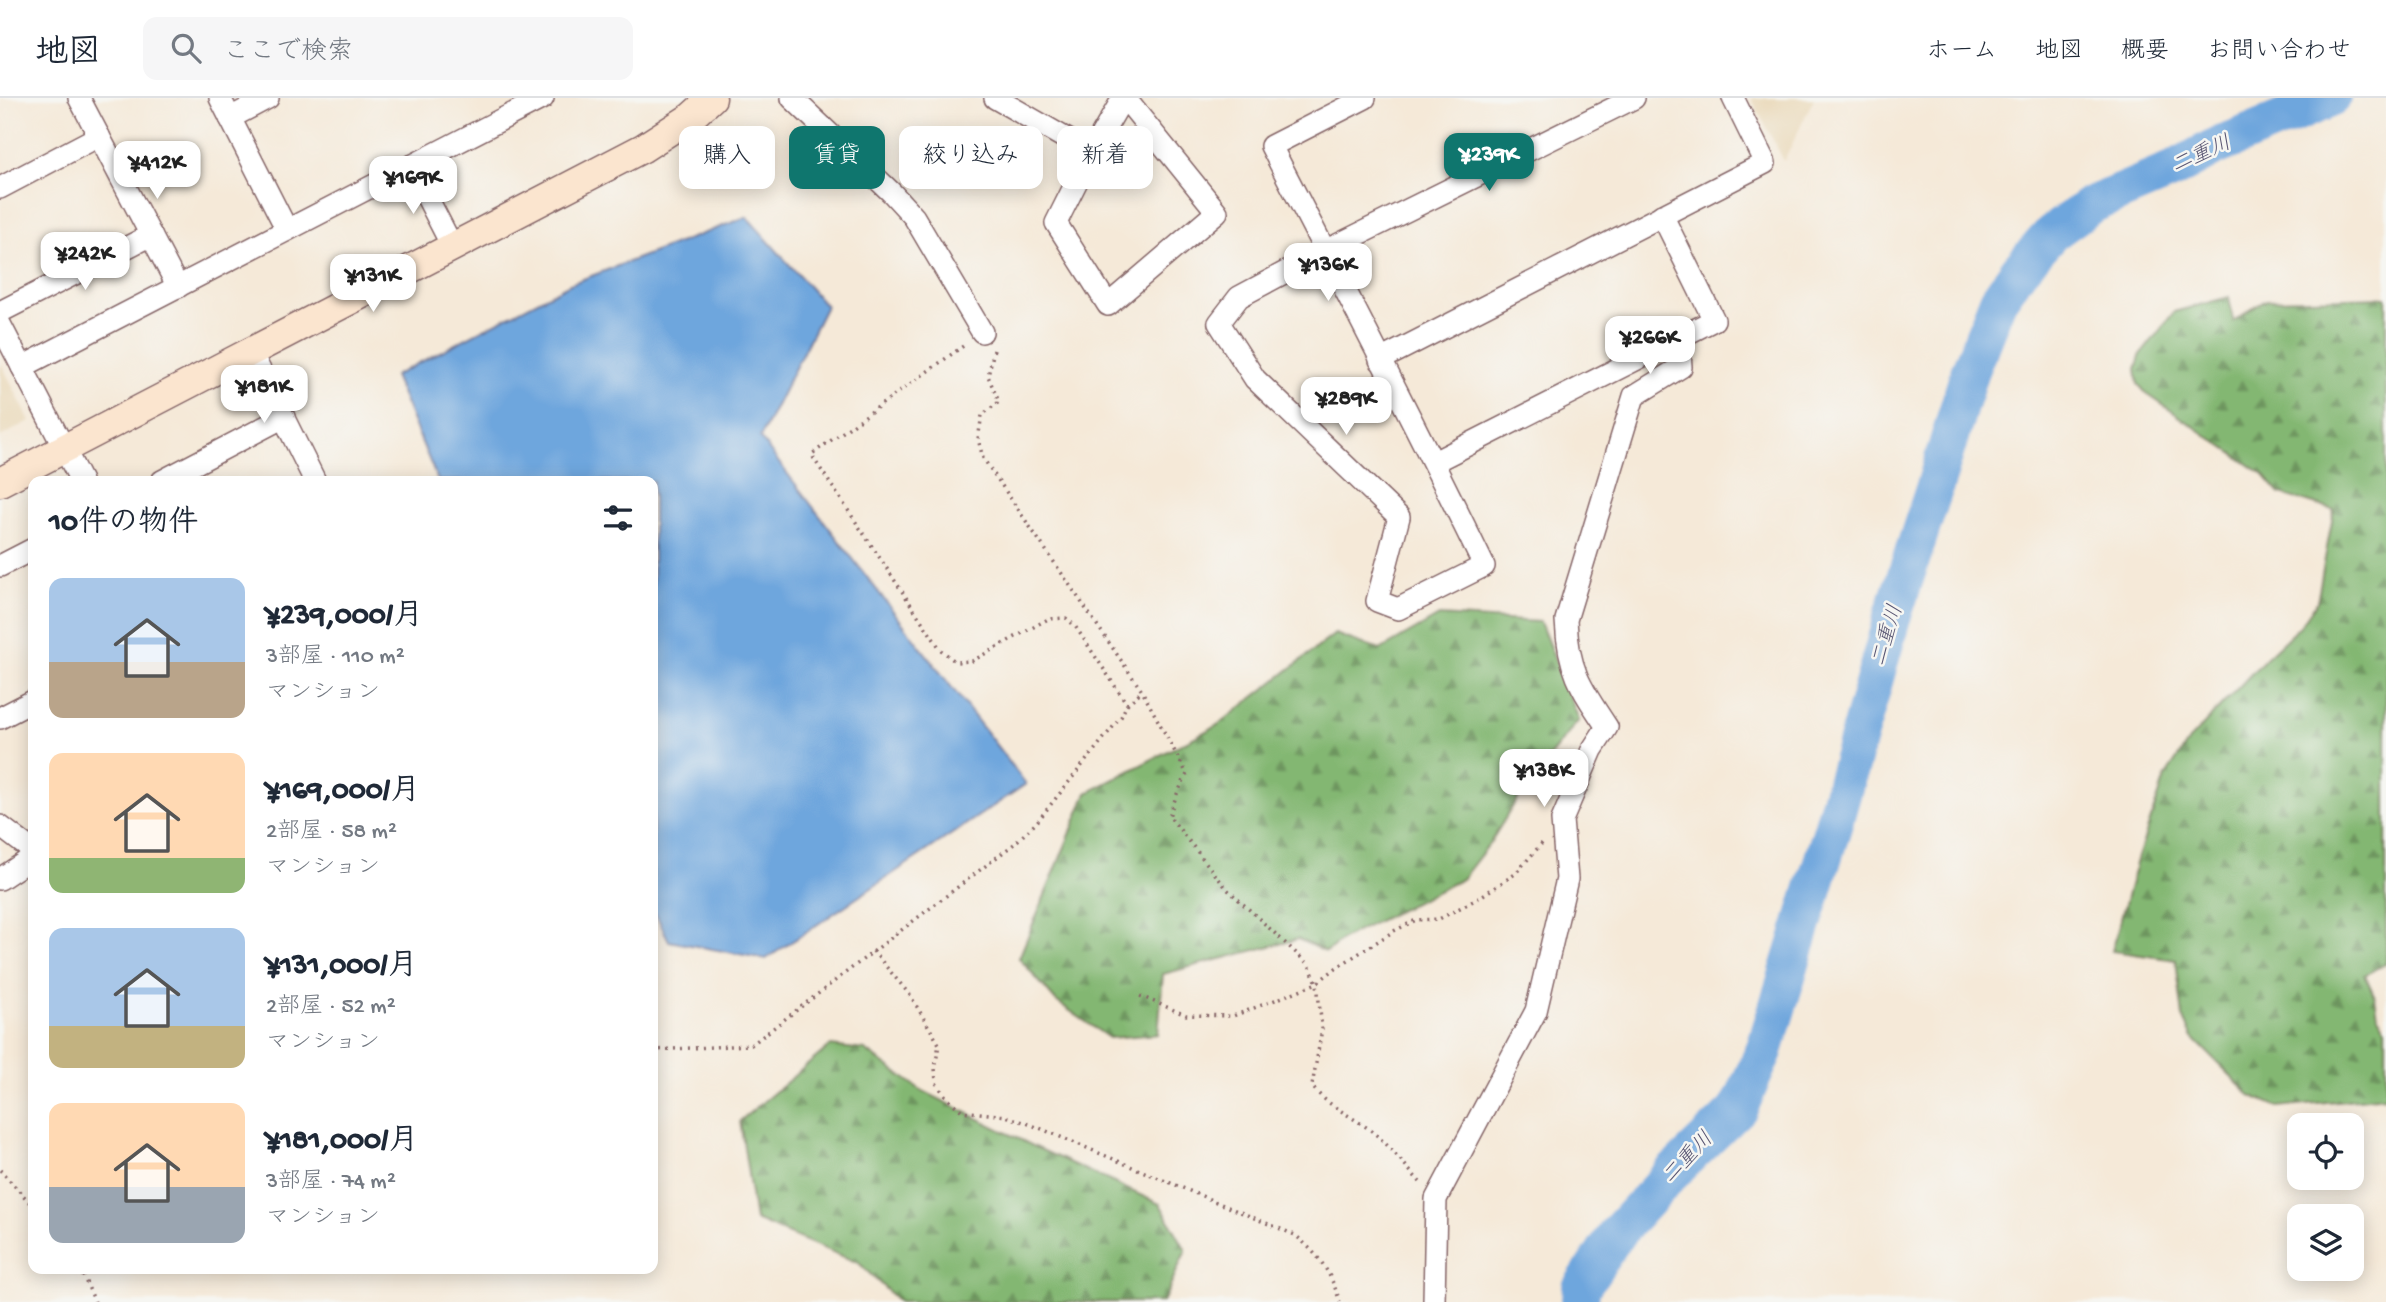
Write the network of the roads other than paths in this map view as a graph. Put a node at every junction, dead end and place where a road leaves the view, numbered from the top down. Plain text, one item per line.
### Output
1 (79, 98) edge
2 (219, 98) edge
3 (268, 98) edge
4 (543, 98) edge
5 (712, 98) edge
6 (792, 98) edge
7 (995, 98) edge
8 (1124, 98) edge
9 (1365, 98) edge
10 (1634, 98) edge
11 (1733, 98) edge
12 (230, 118) junction
13 (1107, 126) edge
14 (1147, 126) edge
15 (1057, 134) edge
16 (1153, 134) edge
17 (99, 135) junction
18 (411, 166) junction
19 (0, 188) edge
20 (1073, 189) edge
21 (1662, 215) junction
22 (287, 230) junction
23 (151, 235) junction
24 (452, 246) junction
25 (1325, 251) junction
26 (178, 286) junction
27 (0, 312) edge
28 (0, 324) edge
29 (982, 332) road end
30 (1679, 338) junction
31 (250, 350) junction
32 (1380, 360) junction
33 (22, 368) junction
34 (284, 417) junction
35 (64, 449) junction
36 (1434, 462) junction
37 (78, 476) edge
38 (172, 476) edge
39 (313, 476) edge
40 (0, 482) edge
41 (28, 552) edge
42 (0, 566) edge
43 (28, 704) edge
44 (0, 718) edge
45 (0, 826) edge
46 (28, 847) edge
47 (28, 860) edge
48 (0, 879) edge
49 (1434, 1302) edge

1 - 17 street
2 - 12 street
3 - 12 street
4 - 18 street
5 - 24 street
6 - 29 street
7 - 15 street
8 - 13 street
8 - 14 street
9 - 25 street
10 - 25 street
11 - 21 street
12 - 22 street
16 - 20 street
17 - 19 street
17 - 23 street
18 - 22 street
18 - 24 street
21 - 30 street
21 - 32 street
22 - 26 street
23 - 26 street
23 - 27 street
24 - 31 street
25 - 32 street
25 - 36 street
26 - 33 street
28 - 33 street
30 - 36 street
30 - 49 street
31 - 34 street
31 - 35 street
32 - 36 street
33 - 35 street
34 - 38 street
34 - 39 street
35 - 37 street
35 - 40 street
41 - 42 street
43 - 44 street
45 - 46 street
47 - 48 street

